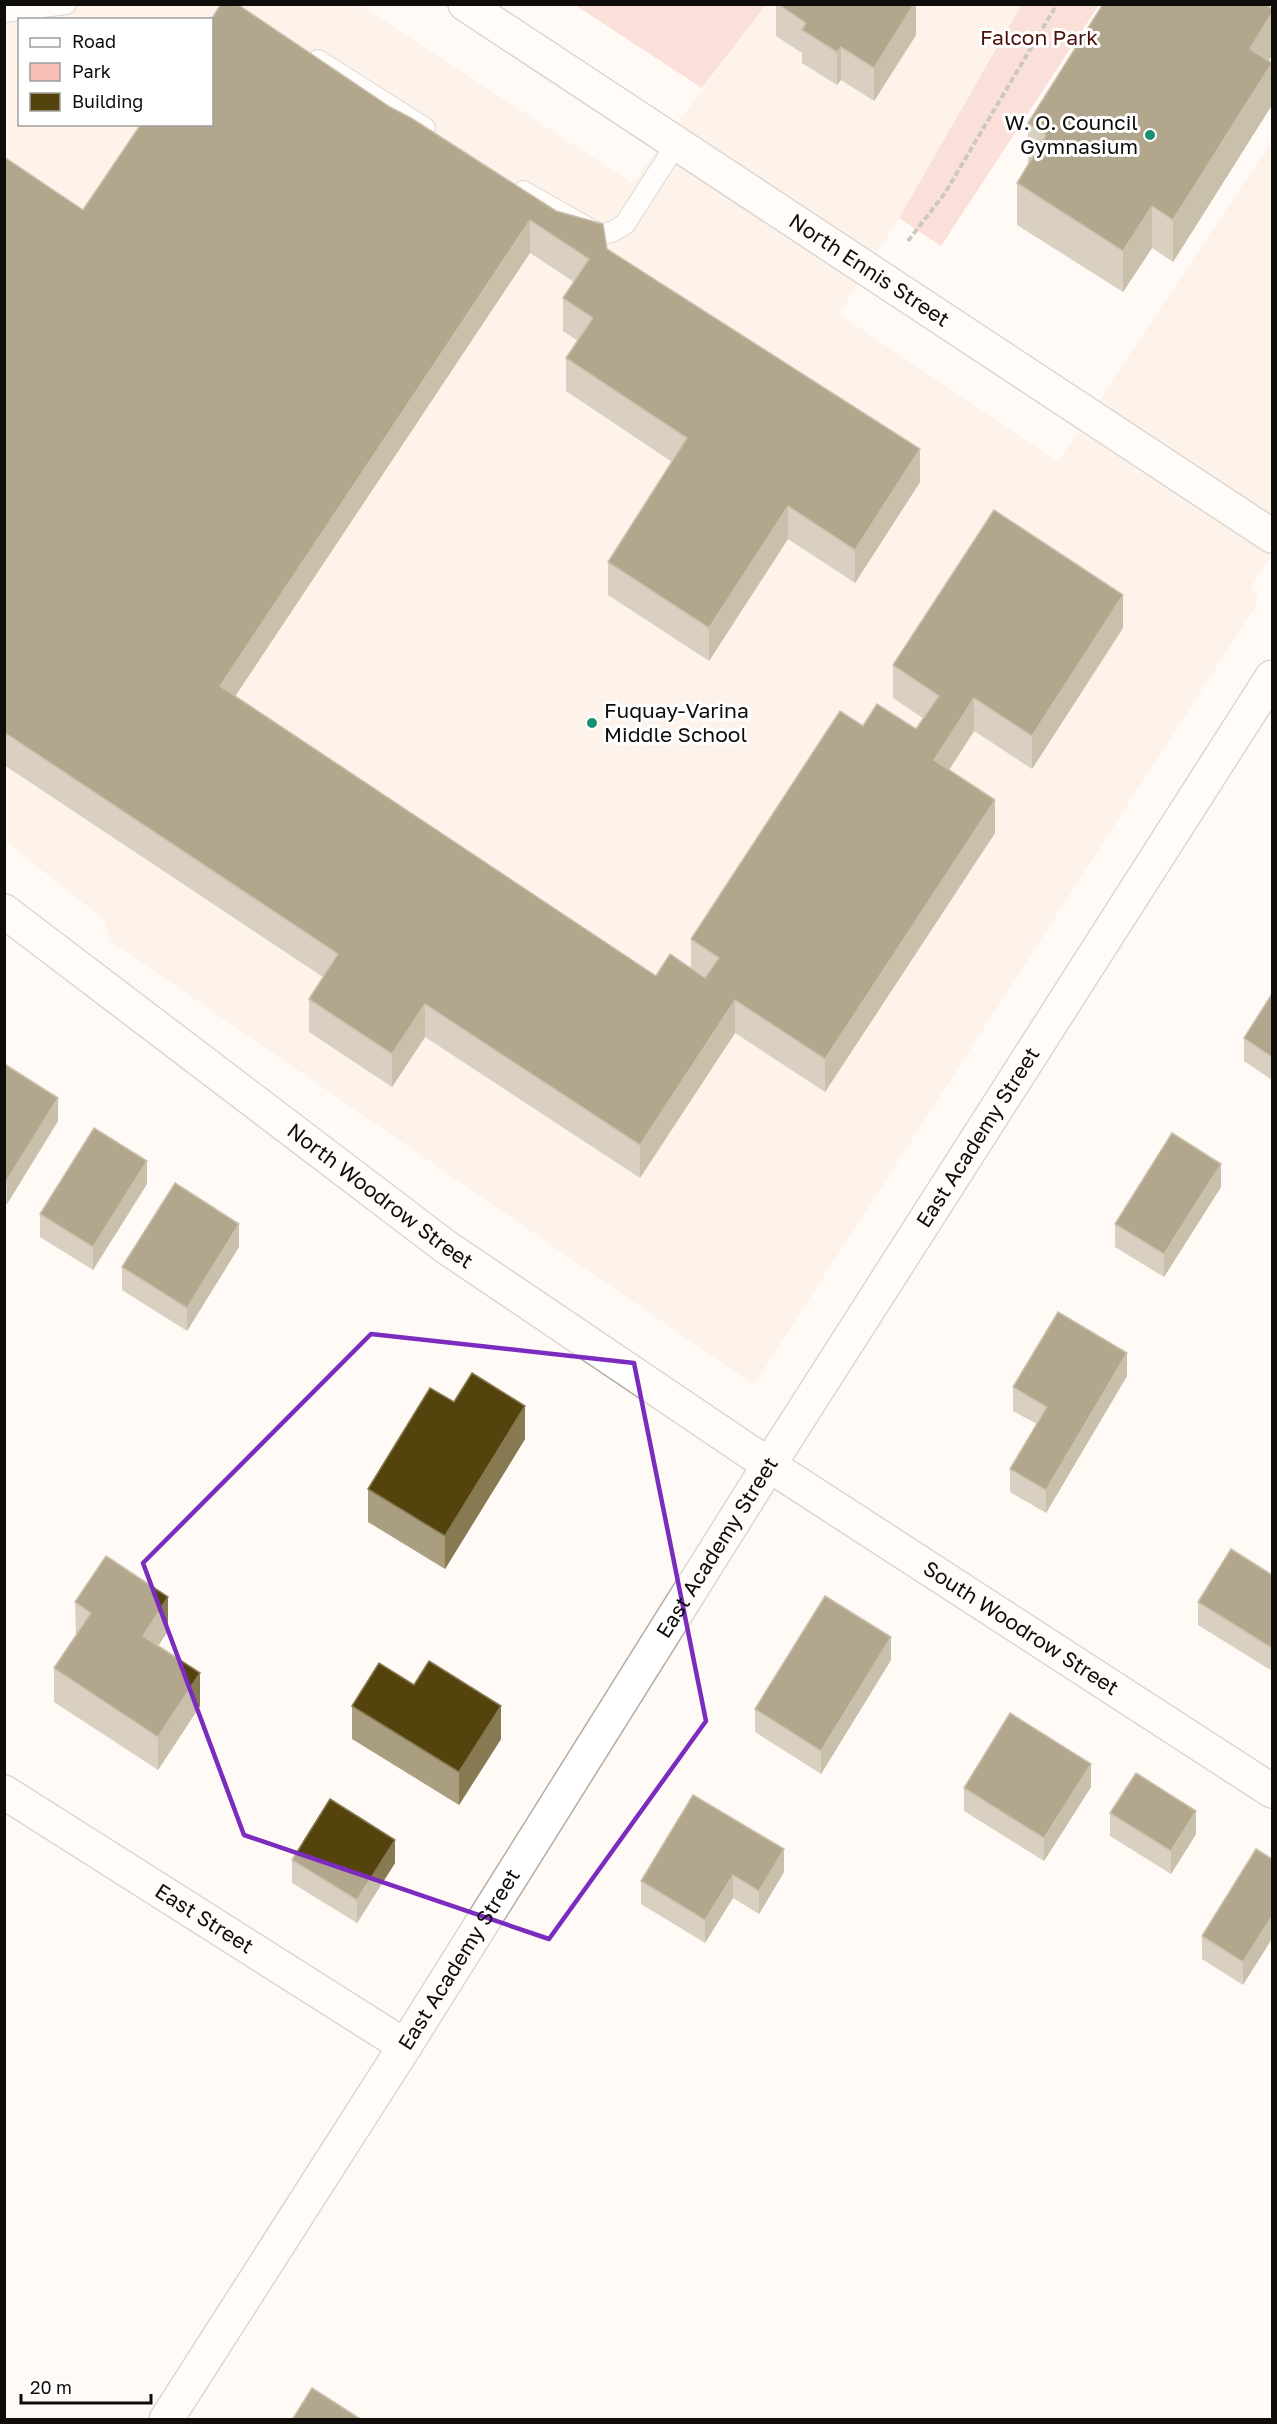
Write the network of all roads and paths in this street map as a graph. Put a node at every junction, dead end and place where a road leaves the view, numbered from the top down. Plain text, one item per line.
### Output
1 (66, 4) edge
2 (465, 4) edge
3 (1058, 4) edge
4 (4, 12) edge
5 (306, 53) edge
6 (442, 139) edge
7 (677, 143) junction
8 (510, 182) edge
9 (908, 241) dead end
10 (1272, 536) edge
11 (1272, 677) edge
12 (4, 911) edge
13 (769, 1465) junction
14 (1272, 1791) edge
15 (4, 1792) edge
16 (405, 2046) junction
17 (166, 2420) edge

1 - 4 lane
2 - 7 street, North Ennis Street
3 - 9 path
5 - 6 lane
7 - 8 lane
7 - 10 street, North Ennis Street
11 - 13 street, East Academy Street
12 - 13 street, North Woodrow Street
13 - 14 street, South Woodrow Street
13 - 16 street, East Academy Street
15 - 16 street, East Street
16 - 17 street, East Academy Street

